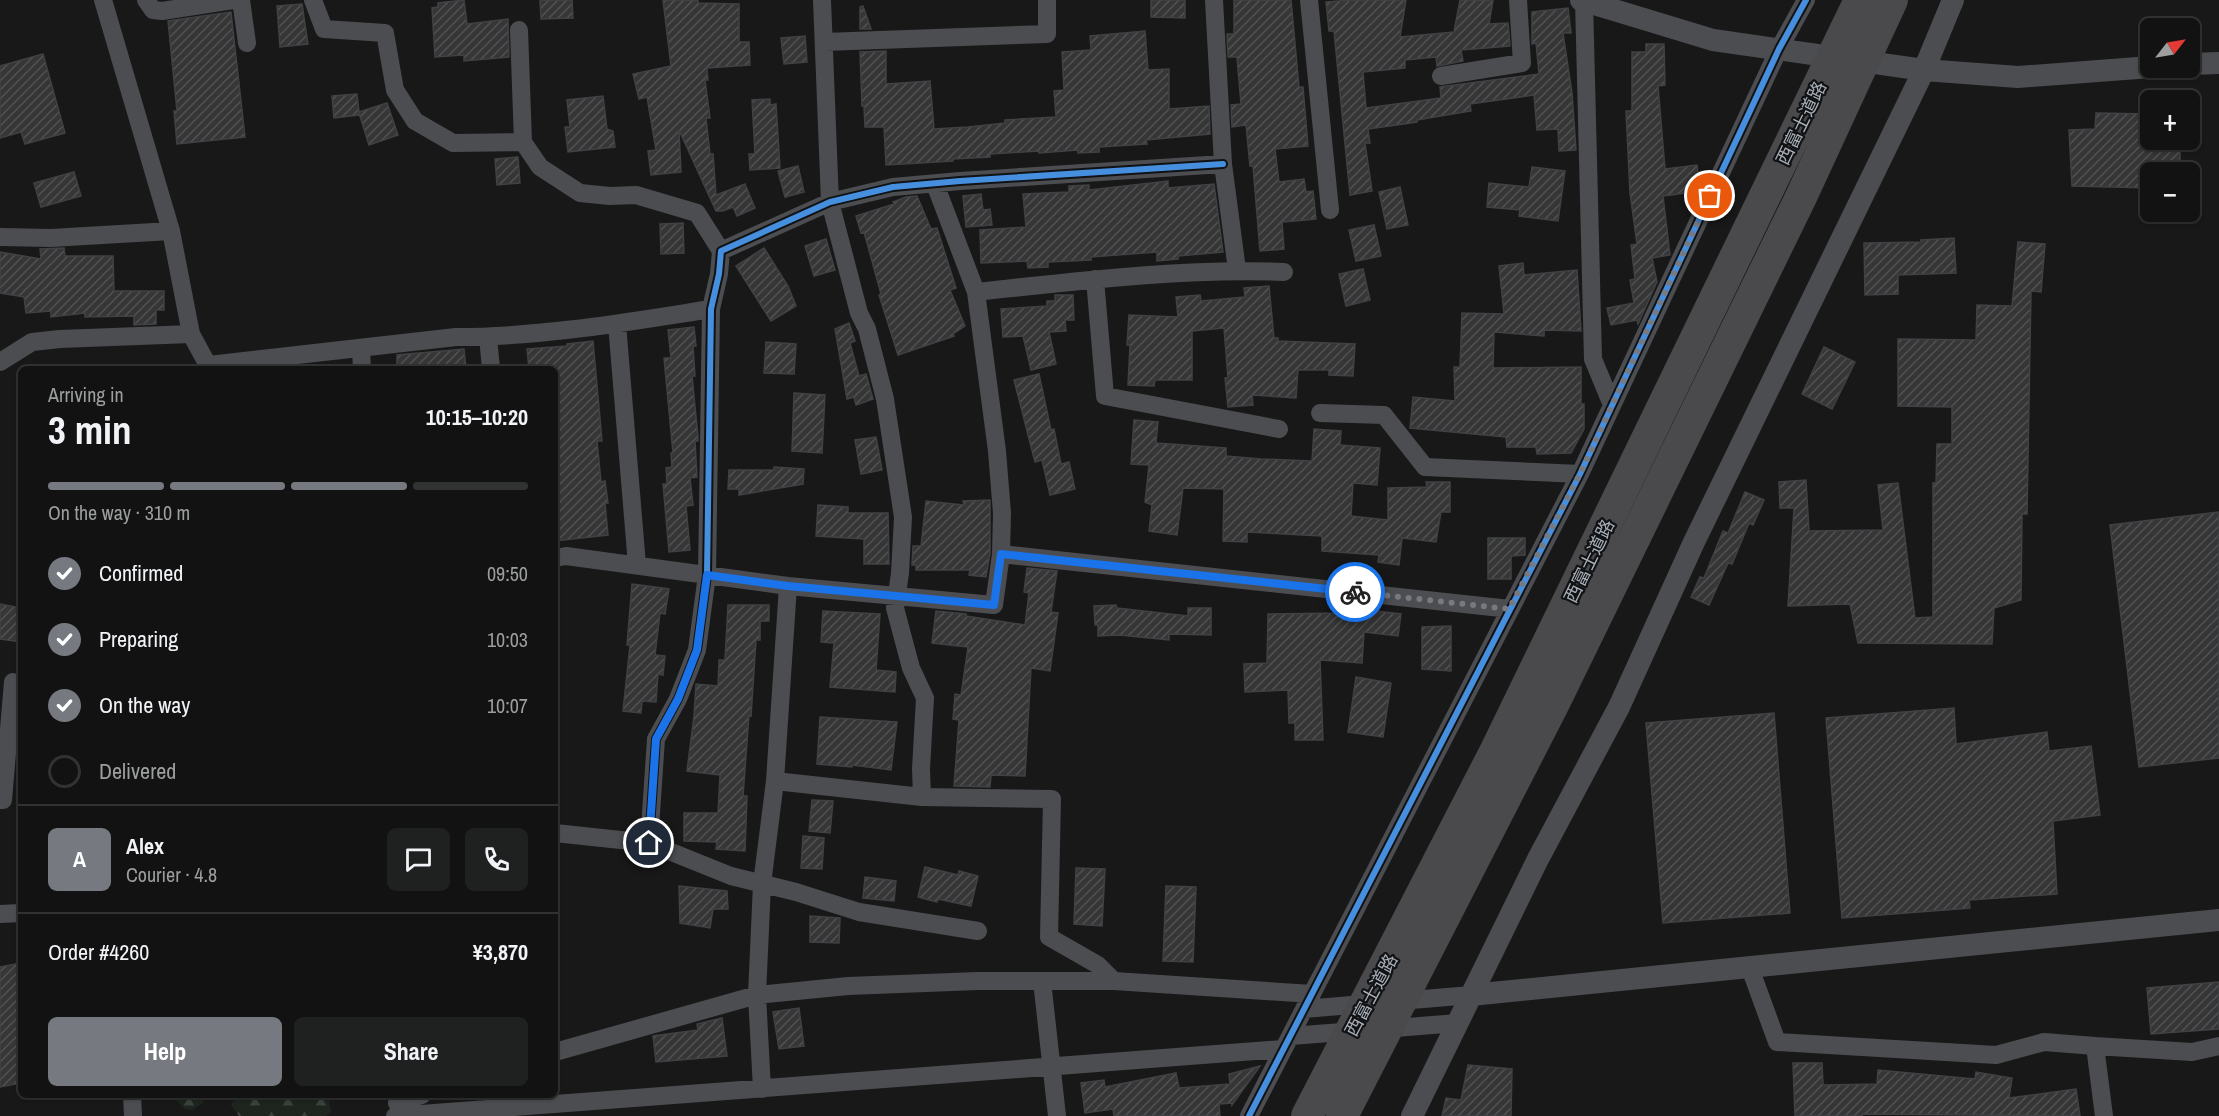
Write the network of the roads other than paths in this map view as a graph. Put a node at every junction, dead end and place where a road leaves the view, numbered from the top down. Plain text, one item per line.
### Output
1 (146, 0) edge
2 (233, 0) edge
3 (241, 0) edge
4 (313, 0) edge
5 (822, 0) edge
6 (1047, 0) edge
7 (1214, 0) edge
8 (1309, 0) edge
9 (1518, 0) edge
10 (1583, 0) edge
11 (1806, 0) edge
12 (1860, 0) edge
13 (1892, 0) edge
14 (1953, 0) edge
15 (106, 1) edge
16 (519, 30) dead end
17 (824, 42) junction
18 (248, 43) dead end
19 (1786, 50) junction
20 (2219, 63) edge
21 (2200, 64) edge
22 (2140, 68) edge
23 (1924, 70) junction
24 (1441, 76) dead end
25 (523, 142) junction
26 (1223, 164) junction
27 (935, 184) junction
28 (830, 202) junction
29 (1330, 210) dead end
30 (171, 231) junction
31 (0, 237) edge
32 (721, 251) junction
33 (1237, 270) junction
34 (1284, 272) dead end
35 (1095, 279) junction
36 (976, 292) junction
37 (711, 309) junction
38 (617, 324) junction
39 (191, 334) junction
40 (488, 337) junction
41 (360, 349) junction
42 (0, 362) edge
43 (209, 366) edge
44 (218, 366) edge
45 (362, 366) edge
46 (491, 366) edge
47 (1612, 405) junction
48 (1320, 413) dead end
49 (1279, 429) dead end
50 (1580, 474) junction
51 (1001, 554) junction
52 (558, 557) edge
53 (637, 565) junction
54 (707, 575) junction
55 (788, 586) junction
56 (897, 596) junction
57 (1509, 609) junction
58 (11, 682) edge
59 (775, 781) junction
60 (922, 797) junction
61 (0, 800) edge
62 (558, 833) edge
63 (649, 843) junction
64 (762, 884) junction
65 (0, 914) edge
66 (18, 914) edge
67 (2219, 920) edge
68 (978, 931) dead end
69 (1750, 968) junction
70 (1042, 981) junction
71 (1114, 981) junction
72 (757, 994) junction
73 (1471, 995) junction
74 (1308, 1001) junction
75 (1458, 1023) junction
76 (1287, 1042) junction
77 (2095, 1046) junction
78 (2219, 1046) edge
79 (558, 1051) edge
80 (1050, 1067) junction
81 (762, 1089) junction
82 (132, 1098) edge
83 (417, 1098) edge
84 (398, 1109) edge
85 (133, 1116) edge
86 (1057, 1116) edge
87 (1249, 1116) edge
88 (1307, 1116) edge
89 (1342, 1116) edge
90 (1412, 1116) edge
91 (2104, 1116) edge

1 - 2 street
3 - 18 street
4 - 25 street
5 - 17 street
6 - 17 street
7 - 26 street
8 - 29 street
9 - 24 street
10 - 19 street
10 - 47 street
11 - 19 street
12 - 88 highway, 西富士道路
13 - 89 highway, 西富士道路
14 - 23 street
15 - 30 street
16 - 25 street
17 - 28 street
19 - 23 street
19 - 47 street
20 - 21 street
22 - 23 street
23 - 73 street
25 - 32 street
26 - 27 street
26 - 33 street
27 - 28 street
27 - 36 street
28 - 32 street
28 - 56 street
30 - 31 street
30 - 39 street
32 - 37 street
33 - 34 street
33 - 35 street
35 - 36 street
35 - 49 street
36 - 51 street
37 - 38 street
37 - 54 street
38 - 40 street
38 - 53 street
39 - 42 street
39 - 43 street
40 - 41 street
40 - 46 street
41 - 44 street
41 - 45 street
47 - 50 street
48 - 50 street
50 - 57 street
51 - 56 street
51 - 57 street
52 - 53 street
53 - 54 street
54 - 55 street
54 - 63 street
55 - 56 street
55 - 59 street
56 - 60 street
57 - 74 street
58 - 61 street
59 - 60 street
59 - 64 street
60 - 71 street
62 - 63 street
63 - 64 street
64 - 68 street
64 - 72 street
65 - 66 street
67 - 69 street
69 - 73 street
69 - 77 street
70 - 71 street
70 - 72 street
70 - 80 street
71 - 74 street
72 - 79 street
72 - 81 street
73 - 74 street
73 - 75 street
74 - 76 street
75 - 76 street
75 - 90 street
76 - 80 street
76 - 87 street
77 - 78 street
77 - 91 street
80 - 81 street
80 - 86 street
81 - 84 street
82 - 85 street
83 - 84 street

